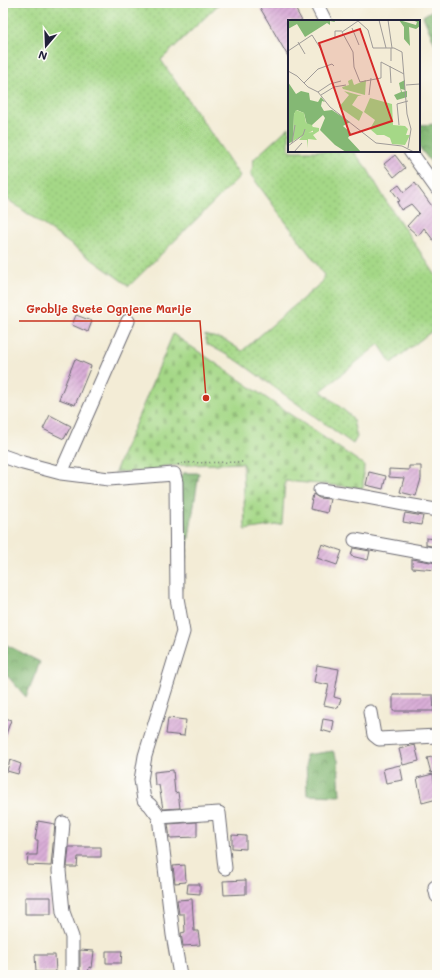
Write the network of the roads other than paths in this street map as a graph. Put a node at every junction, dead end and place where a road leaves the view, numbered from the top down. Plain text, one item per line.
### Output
1 (316, 3) edge
2 (324, 20) edge
3 (411, 152) edge
4 (437, 189) edge
5 (128, 321) dead end
6 (3, 456) edge
7 (61, 473) junction
8 (320, 490) dead end
9 (437, 510) edge
10 (355, 540) dead end
11 (437, 555) edge
12 (370, 712) dead end
13 (437, 736) edge
14 (159, 817) junction
15 (63, 823) dead end
16 (225, 868) dead end
17 (72, 975) edge
18 (180, 975) edge

1 - 2 street
3 - 4 street
5 - 7 street
6 - 7 street
7 - 14 street
8 - 9 street
10 - 11 street
12 - 13 street
14 - 16 street
14 - 18 street
15 - 17 street

